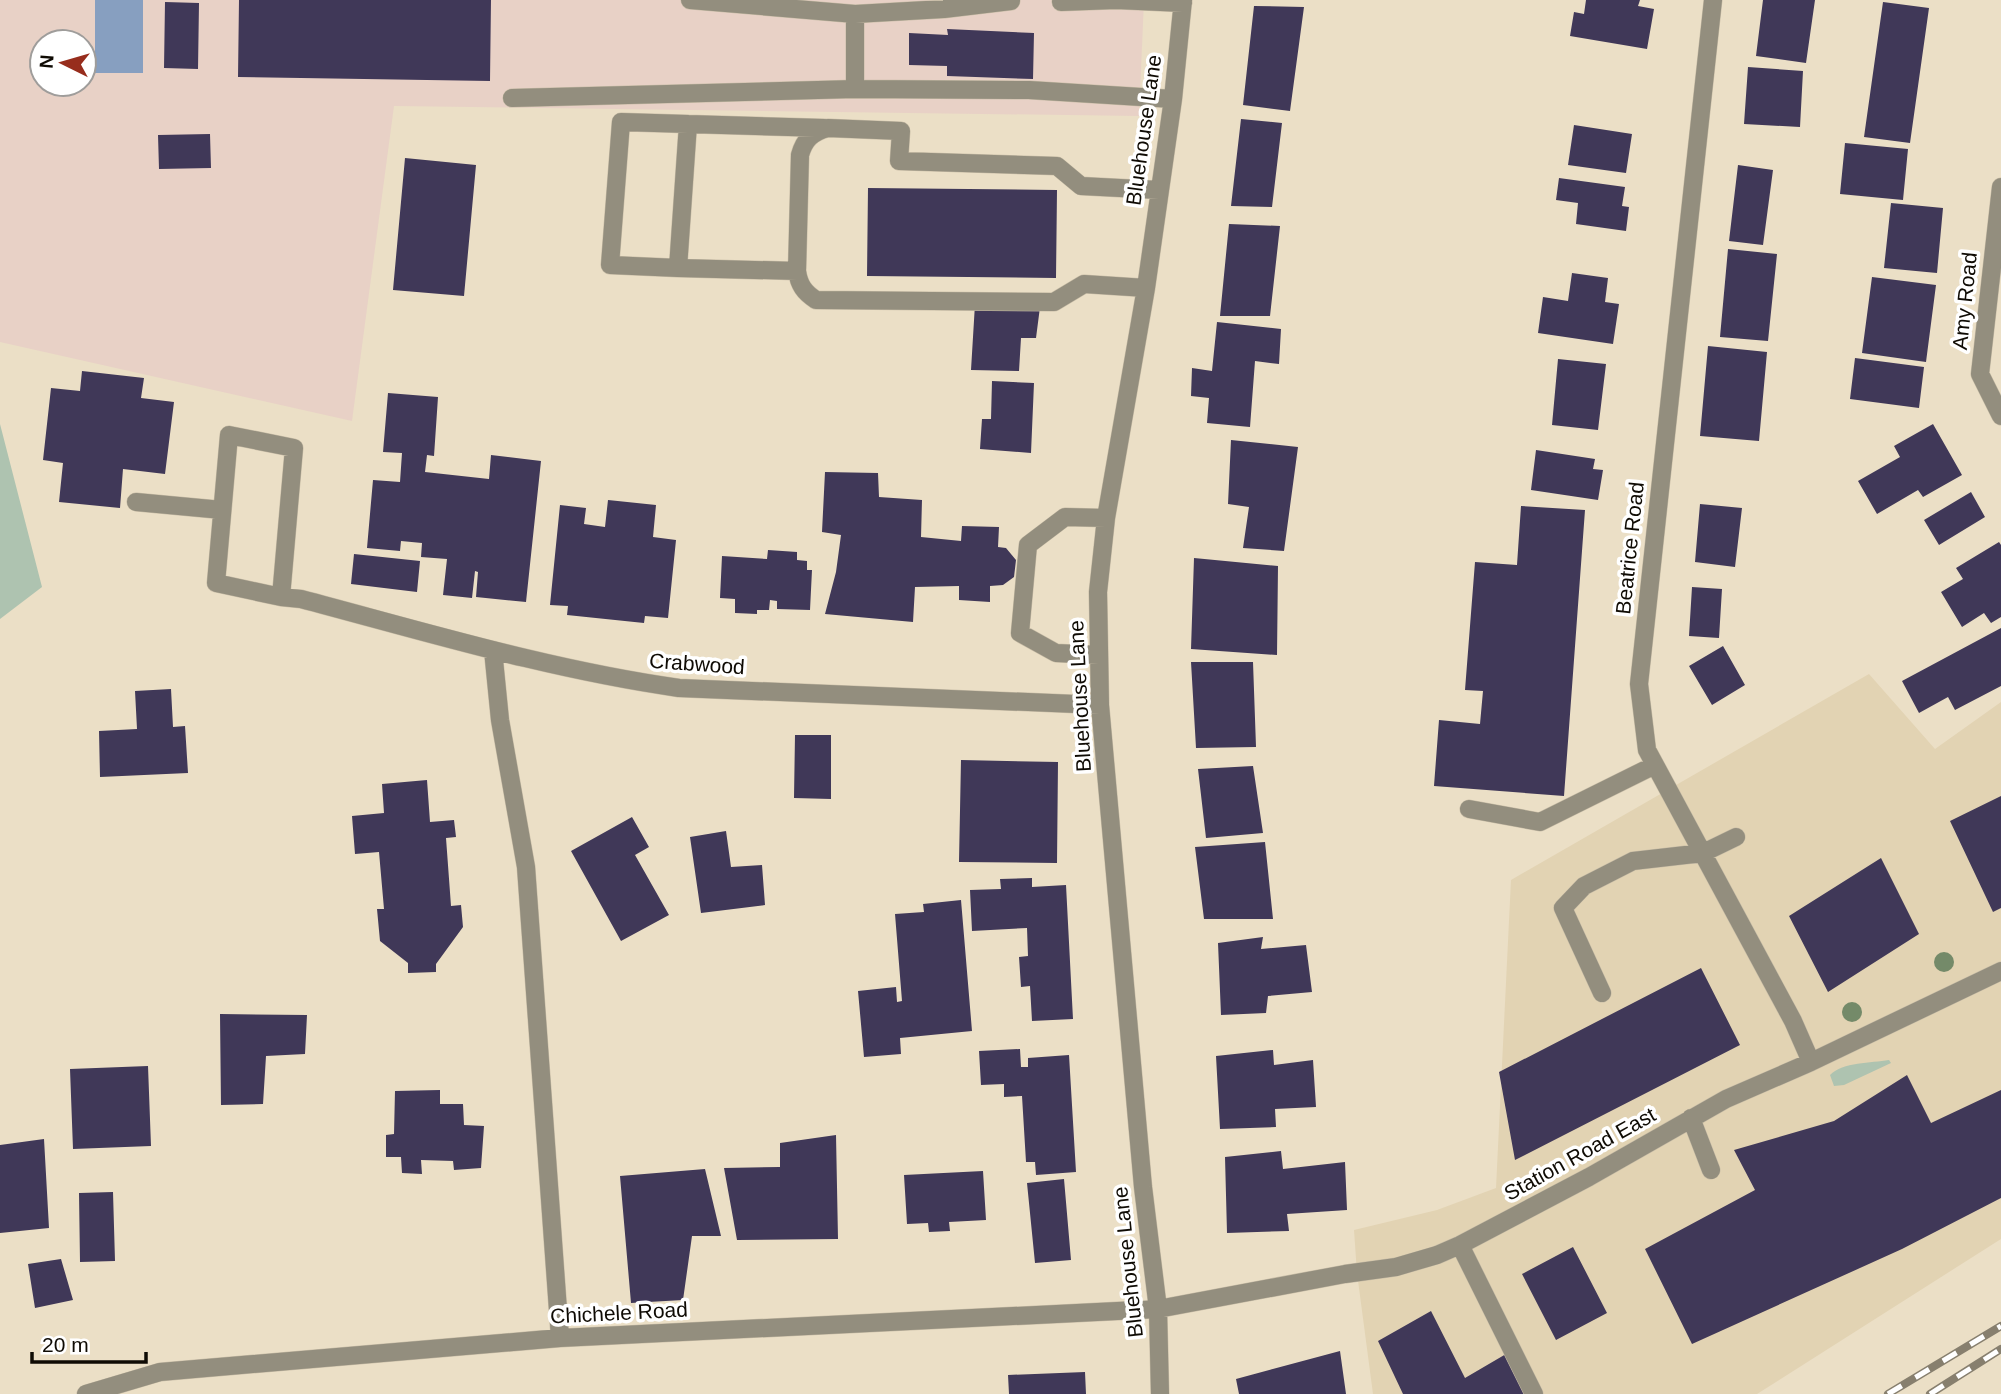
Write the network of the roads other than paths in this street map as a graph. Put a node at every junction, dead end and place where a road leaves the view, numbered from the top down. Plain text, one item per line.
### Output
1 (690, 0) edge
2 (1116, 0) edge
3 (1713, 0) edge
4 (1011, 1) edge
5 (1183, 1) edge
6 (1060, 2) dead end
7 (855, 14) junction
8 (855, 89) junction
9 (512, 98) dead end
10 (1173, 99) junction
11 (688, 124) junction
12 (828, 128) junction
13 (2001, 187) edge
14 (1159, 190) junction
15 (678, 268) junction
16 (797, 271) junction
17 (1146, 288) junction
18 (2001, 416) edge
19 (136, 502) dead end
20 (222, 510) junction
21 (1106, 518) junction
22 (281, 597) junction
23 (493, 650) junction
24 (1099, 655) junction
25 (1100, 705) junction
26 (1655, 765) junction
27 (1469, 809) dead end
28 (1736, 837) dead end
29 (1703, 853) junction
30 (2001, 971) edge
31 (1602, 993) dead end
32 (1811, 1062) junction
33 (1691, 1118) junction
34 (1711, 1170) dead end
35 (1460, 1245) junction
36 (1158, 1309) junction
37 (560, 1338) junction
38 (86, 1394) edge
39 (1160, 1394) edge
40 (1534, 1394) edge

1 - 7 street
2 - 5 street
2 - 6 street
3 - 26 street, Beatrice Road
4 - 7 street
5 - 10 street, Bluehouse Lane
7 - 8 street
8 - 9 street
8 - 10 street
10 - 14 street, Bluehouse Lane
11 - 12 street
11 - 15 street
11 - 15 street
12 - 14 street
12 - 16 street
13 - 18 street, Amy Road
14 - 17 street, Bluehouse Lane
15 - 16 street
16 - 17 street
17 - 21 street, Bluehouse Lane
19 - 20 street
20 - 22 street, Crabwood
20 - 22 street
21 - 24 street, Bluehouse Lane
21 - 24 street
22 - 23 street, Crabwood
23 - 25 street, Crabwood
23 - 37 street
24 - 25 street, Bluehouse Lane
25 - 36 street, Bluehouse Lane
26 - 27 street
26 - 29 street, Beatrice Road
28 - 29 street
29 - 31 street
29 - 32 street, Beatrice Road
30 - 32 street, Station Road East
32 - 33 street, Station Road East
33 - 34 street
33 - 35 street, Station Road East
35 - 36 street, Station Road East
35 - 40 street
36 - 37 street, Chichele Road
36 - 39 street, Bluehouse Lane
37 - 38 street, Chichele Road

